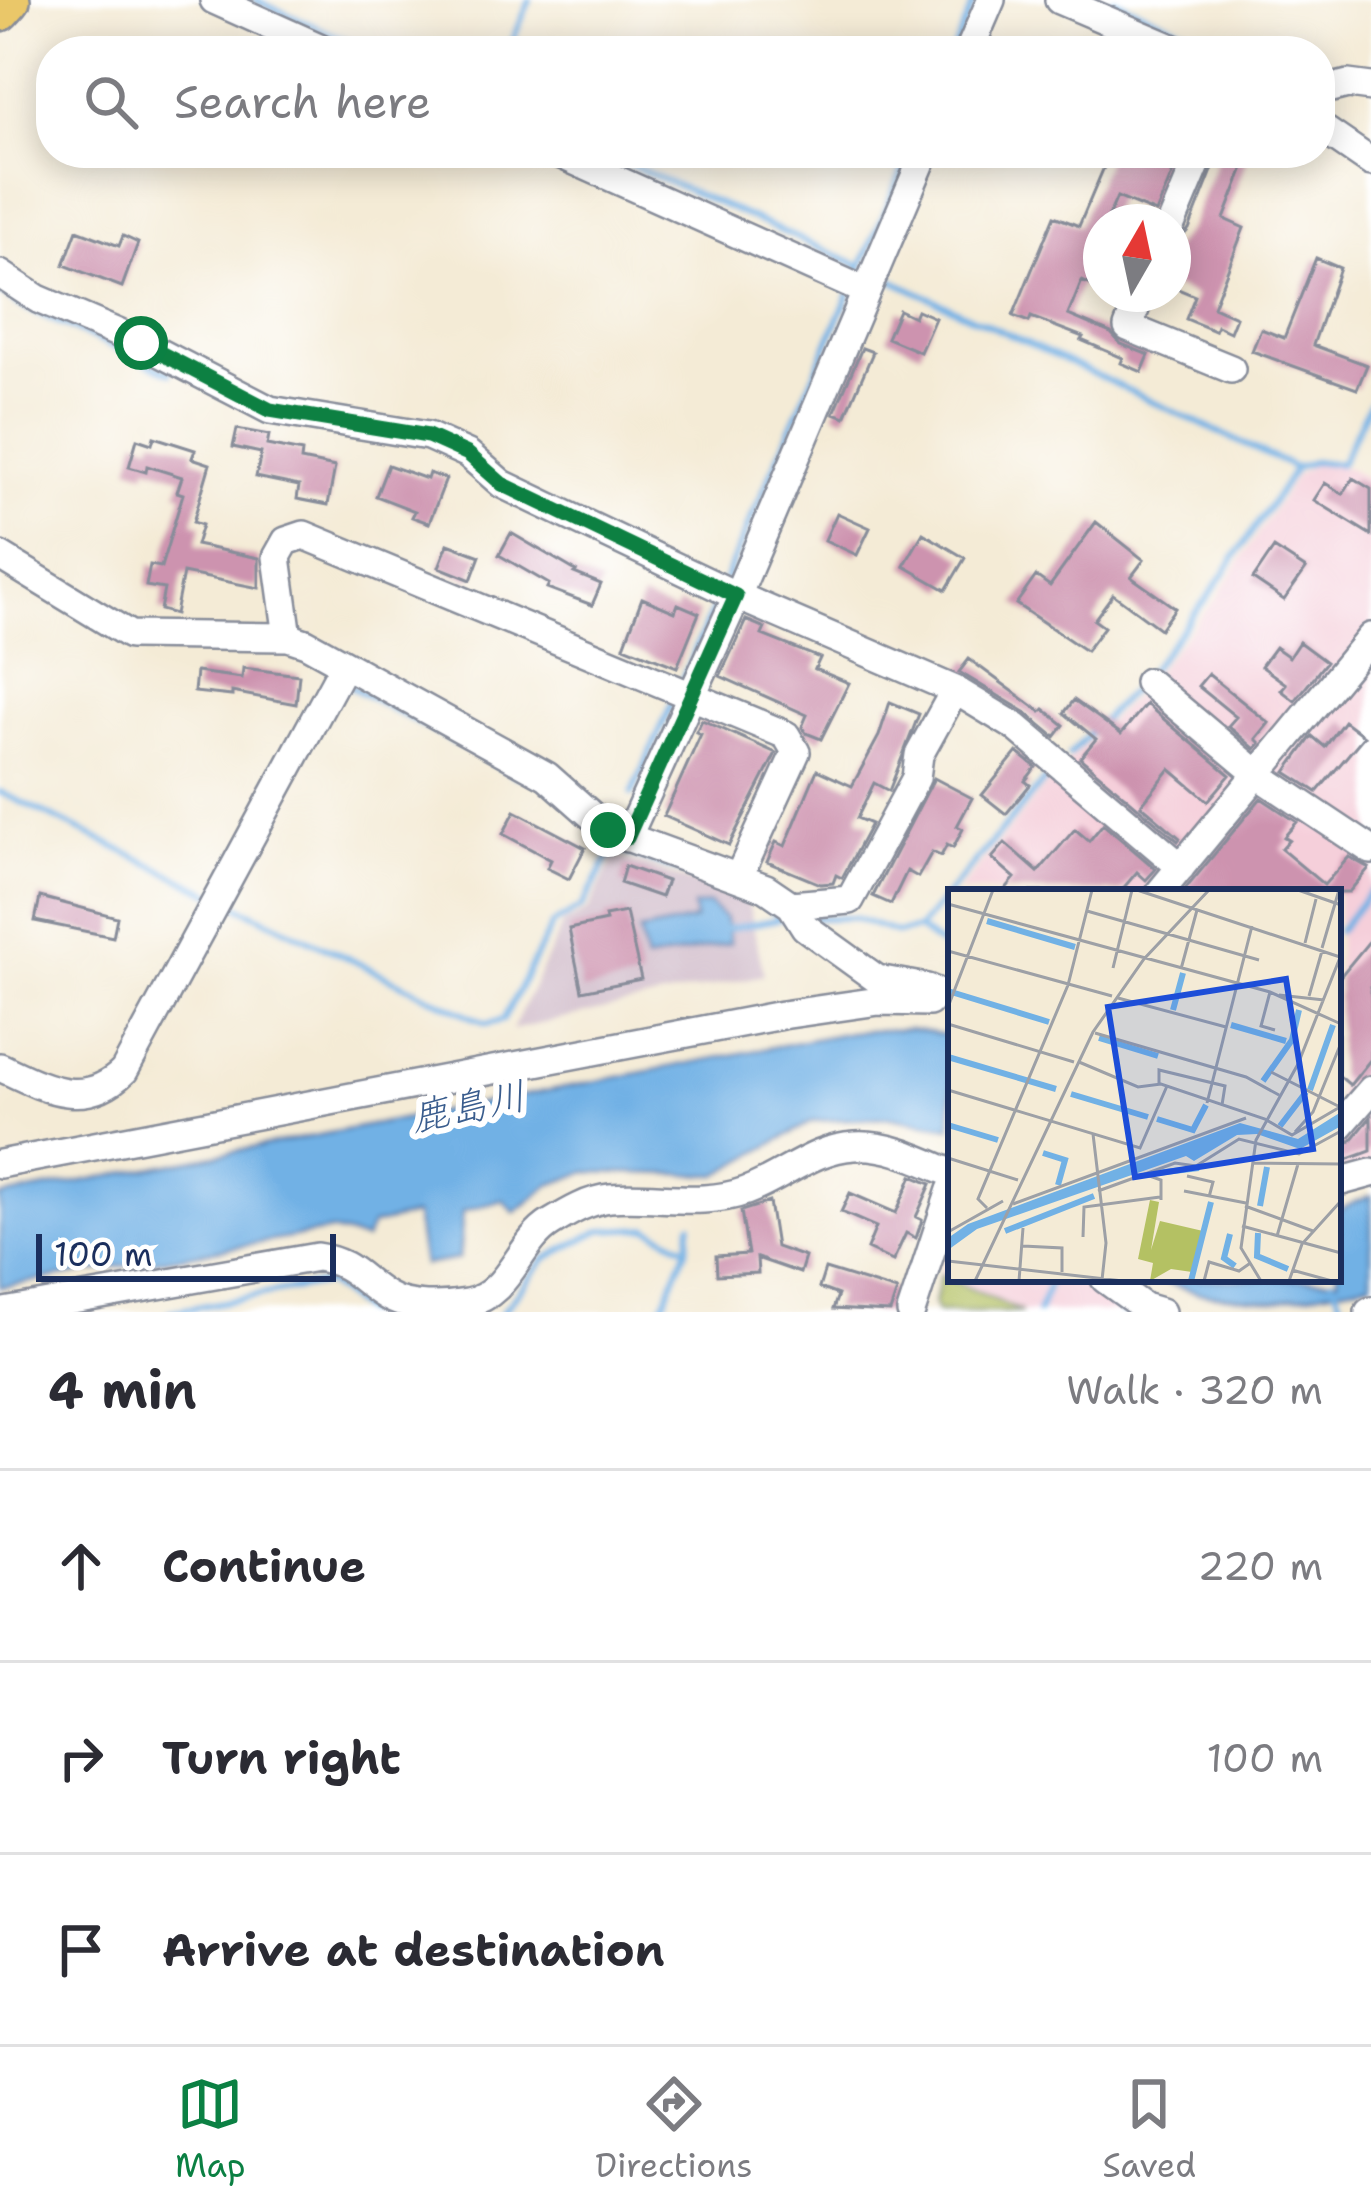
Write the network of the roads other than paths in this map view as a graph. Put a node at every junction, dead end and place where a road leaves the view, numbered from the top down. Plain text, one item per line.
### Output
1 (10, 0) edge
2 (214, 0) edge
3 (991, 0) edge
4 (1059, 0) edge
5 (0, 11) edge
6 (294, 36) edge
7 (975, 36) edge
8 (1144, 36) edge
9 (1335, 88) edge
10 (1371, 88) edge
11 (1335, 137) edge
12 (1371, 162) edge
13 (590, 168) edge
14 (917, 168) edge
15 (1195, 168) edge
16 (1180, 204) edge
17 (0, 274) edge
18 (854, 286) junction
19 (1134, 312) edge
20 (1231, 369) dead end
21 (0, 556) edge
22 (724, 590) junction
23 (1371, 637) edge
24 (288, 638) junction
25 (344, 665) junction
26 (1148, 682) dead end
27 (679, 689) junction
28 (955, 690) junction
29 (1260, 776) junction
30 (618, 834) junction
31 (1371, 850) edge
32 (1181, 867) junction
33 (739, 876) junction
34 (1163, 889) edge
35 (798, 916) junction
36 (948, 998) edge
37 (948, 1000) edge
38 (0, 1067) edge
39 (1371, 1090) edge
40 (1341, 1125) edge
41 (0, 1164) edge
42 (948, 1172) edge
43 (1371, 1173) edge
44 (1341, 1181) edge
45 (948, 1199) edge
46 (1109, 1282) edge
47 (72, 1306) edge
48 (4, 1312) edge
49 (911, 1312) edge
50 (1161, 1312) edge

1 - 5 highway
2 - 6 street
3 - 7 street
4 - 8 street
9 - 10 street
11 - 12 street
13 - 18 street
14 - 18 street
15 - 16 street
17 - 22 street
18 - 22 street
19 - 20 street
21 - 24 street
22 - 27 street
22 - 28 street
23 - 29 street
24 - 25 street
24 - 27 street
25 - 30 street
25 - 38 street
26 - 29 street
27 - 30 street
27 - 33 street
28 - 32 street
28 - 35 street
29 - 31 street
29 - 32 street
30 - 33 street
32 - 34 street
33 - 35 street
35 - 36 street
37 - 41 street
39 - 40 street
42 - 47 street
43 - 44 street
45 - 49 street
46 - 50 street
47 - 48 street

